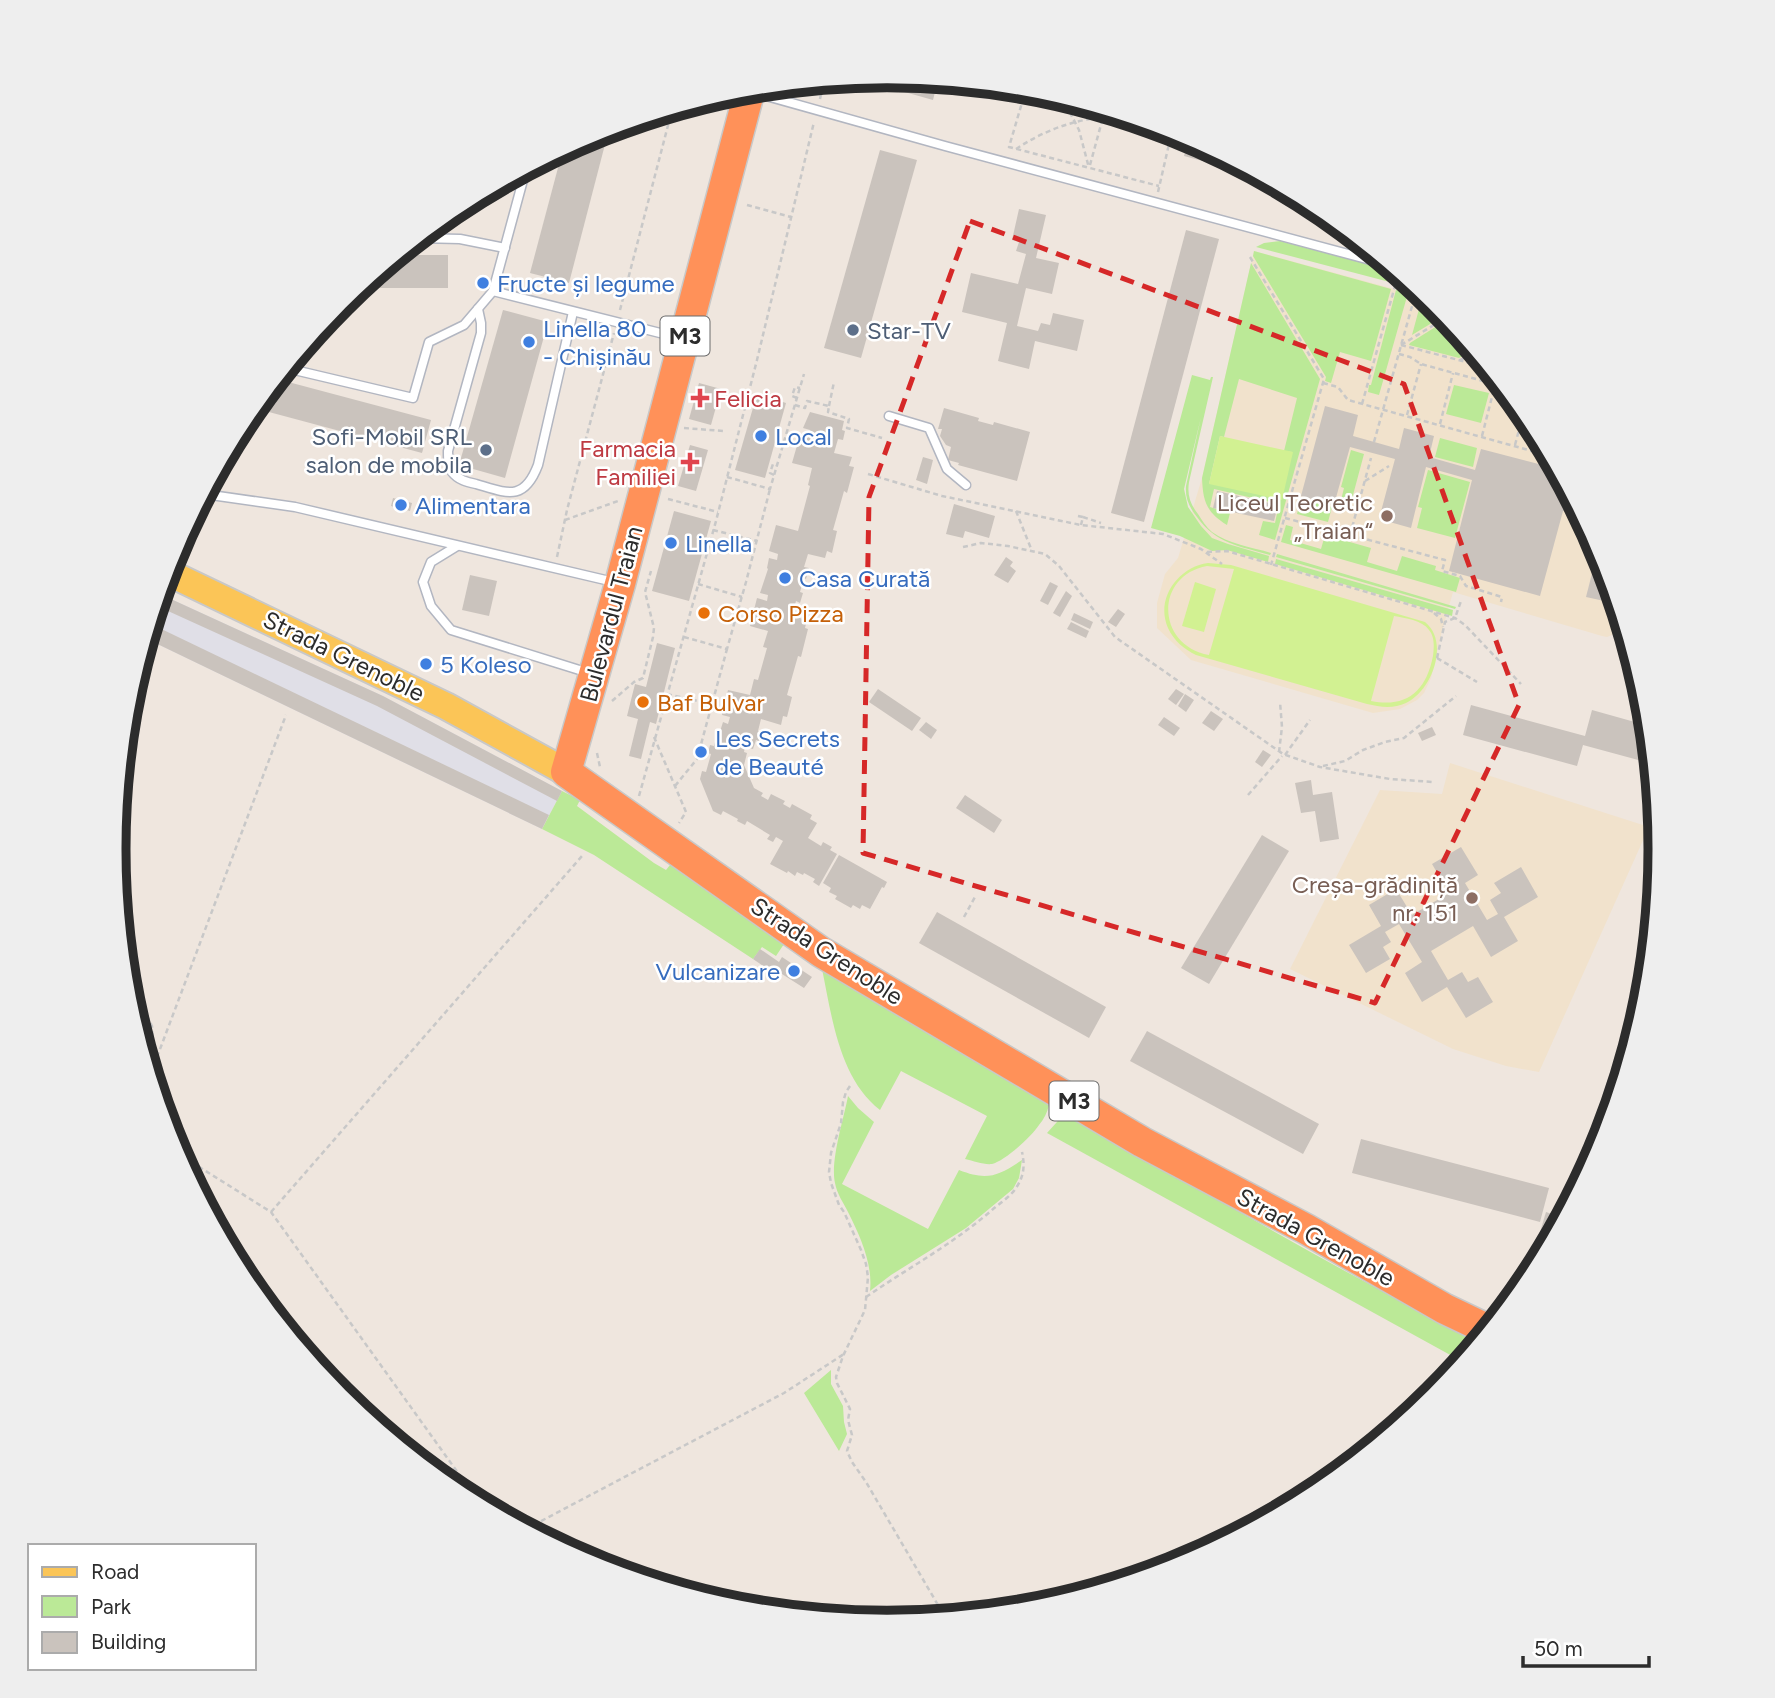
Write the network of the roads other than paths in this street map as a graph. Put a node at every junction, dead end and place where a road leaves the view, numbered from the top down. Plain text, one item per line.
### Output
1 (773, 96) edge
2 (747, 101) edge
3 (523, 181) edge
4 (433, 238) edge
5 (505, 248) junction
6 (1370, 260) edge
7 (493, 291) junction
8 (478, 309) junction
9 (573, 312) junction
10 (684, 339) junction
11 (295, 370) edge
12 (889, 416) dead end
13 (966, 485) dead end
14 (214, 495) edge
15 (457, 546) junction
16 (177, 577) edge
17 (620, 584) junction
18 (594, 675) junction
19 (566, 772) junction
20 (1481, 1326) edge

1 - 6 lane
2 - 10 highway, Bulevardul Traian / M3
3 - 5 lane
4 - 5 lane
5 - 7 lane
7 - 8 lane
7 - 9 lane
8 - 9 lane
8 - 11 lane
9 - 10 lane
10 - 17 highway, Bulevardul Traian / M3
12 - 13 lane
14 - 15 lane
15 - 17 lane
15 - 18 lane
16 - 19 main road, Strada Grenoble
17 - 18 highway, Bulevardul Traian / M3
18 - 19 highway, Bulevardul Traian / M3
19 - 20 highway, Strada Grenoble / M3

